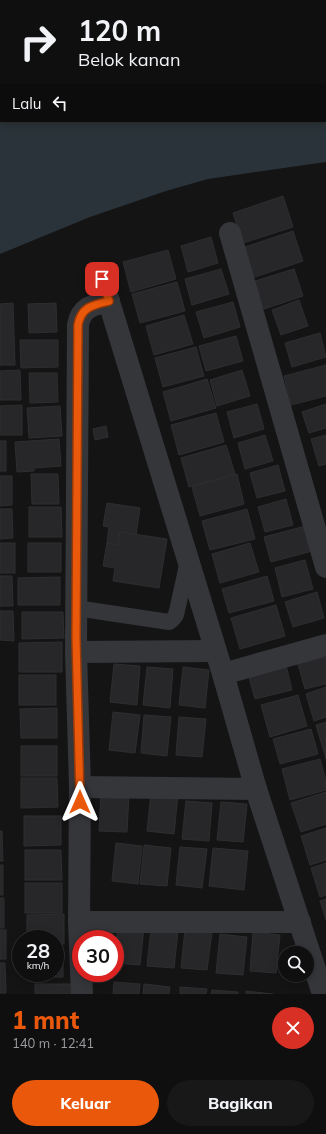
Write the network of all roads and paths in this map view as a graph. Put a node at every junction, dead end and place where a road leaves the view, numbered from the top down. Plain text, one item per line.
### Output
1 (230, 233) dead end
2 (102, 279) dead end
3 (109, 301) junction
4 (188, 561) junction
5 (326, 567) edge
6 (76, 608) junction
7 (326, 644) edge
8 (215, 651) junction
9 (76, 652) junction
10 (223, 674) junction
11 (80, 787) junction
12 (256, 789) junction
13 (79, 922) junction
14 (300, 922) junction
15 (82, 994) edge
16 (323, 994) edge

1 - 5 street
2 - 3 street
3 - 4 street
3 - 6 street
4 - 6 lane
4 - 8 street
6 - 9 street
7 - 10 street
8 - 9 street
8 - 10 street
9 - 11 street
10 - 12 street
11 - 12 street
11 - 13 street
12 - 14 street
13 - 14 street
13 - 15 street
14 - 16 street

